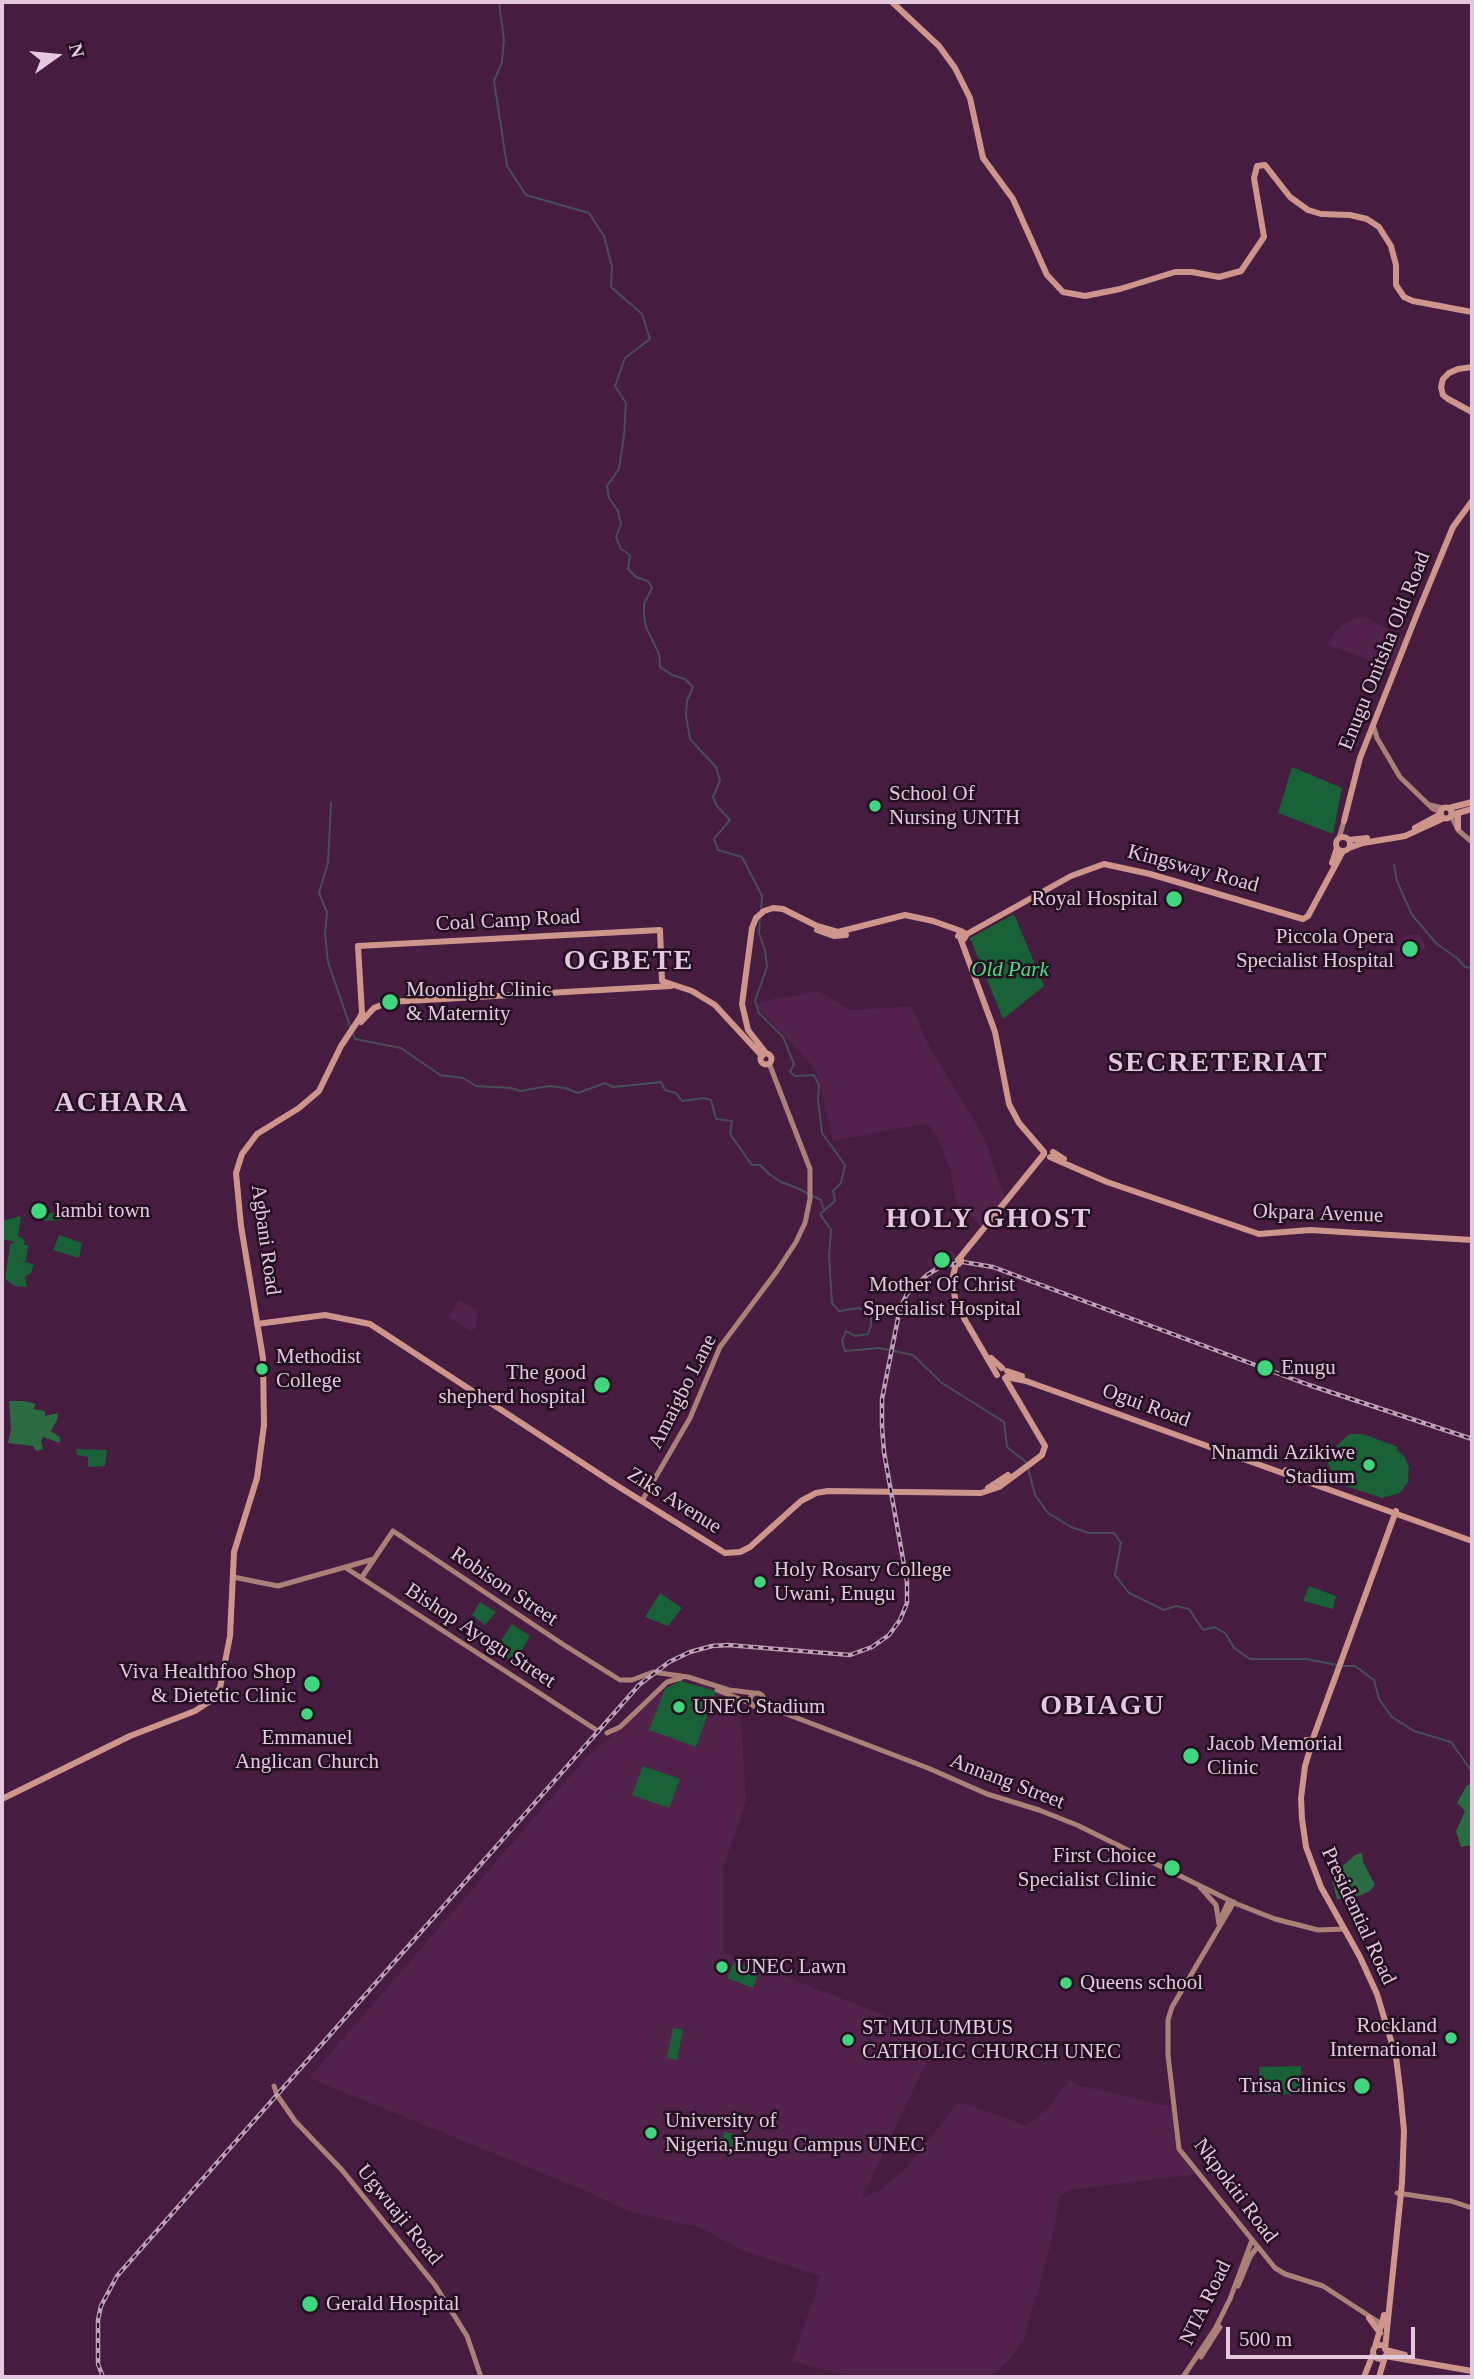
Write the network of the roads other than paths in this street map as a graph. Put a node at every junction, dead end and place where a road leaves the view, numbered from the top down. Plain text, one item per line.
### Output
1 (892, 2) edge
2 (1472, 312) edge
3 (1472, 367) edge
4 (1472, 412) edge
5 (1472, 501) edge
6 (1373, 738) junction
7 (1472, 802) edge
8 (1472, 809) edge
9 (1447, 813) junction
10 (1344, 821) joint
11 (1458, 829) junction
12 (1472, 842) edge
13 (1344, 844) junction
14 (1293, 916) junction
15 (1299, 926) dead end
16 (964, 934) junction
17 (364, 1014) junction
18 (764, 1056) junction
19 (769, 1063) joint
20 (1048, 1154) junction
21 (1472, 1238) edge
22 (258, 1322) junction
23 (1003, 1375) junction
24 (1019, 1469) junction
25 (643, 1499) junction
26 (1393, 1513) junction
27 (1472, 1539) edge
28 (374, 1559) junction
29 (346, 1567) junction
30 (362, 1577) junction
31 (234, 1578) junction
32 (673, 1677) junction
33 (754, 1693) junction
34 (752, 1704) junction
35 (763, 1705) junction
36 (598, 1731) dead end
37 (607, 1732) dead end
38 (2, 1801) edge
39 (1195, 1882) junction
40 (1231, 1901) junction
41 (1223, 1912) junction
42 (1342, 1929) junction
43 (1216, 1933) junction
44 (274, 2086) dead end
45 (1402, 2190) junction
46 (1472, 2206) edge
47 (1252, 2240) junction
48 (1257, 2247) junction
49 (1384, 2315) junction
50 (1372, 2319) junction
51 (1383, 2328) junction
52 (1374, 2350) junction
53 (1385, 2353) junction
54 (1472, 2369) edge
55 (481, 2377) edge
56 (1185, 2377) edge
57 (1364, 2377) edge
58 (1379, 2377) edge

1 - 2 main road
3 - 4 main road
5 - 6 main road, Enugu Onitsha Old Road
6 - 9 main road
6 - 10 main road, Enugu Onitsha Old Road
7 - 9 main road
8 - 9 main road
9 - 11 main road
9 - 11 main road
9 - 13 main road
10 - 13 main road
11 - 12 main road
13 - 14 main road
14 - 15 main road
14 - 16 main road, Kingsway Road
16 - 18 main road
16 - 20 main road, Okpara Avenue
17 - 18 main road
17 - 18 main road, Coal Camp Road
17 - 22 main road, Agbani Road
18 - 19 main road
19 - 25 main road, Amaigbo Lane
20 - 21 main road, Okpara Avenue
20 - 23 main road
22 - 24 main road, Ziks Avenue
22 - 25 main road, Ziks Avenue
22 - 31 main road, Agbani Road
23 - 24 main road, Ziks Avenue
23 - 26 main road, Ogui Road
24 - 25 main road, Ziks Avenue
26 - 27 main road, Ogui Road
26 - 42 main road, Presidential Road
28 - 29 main road
28 - 30 main road
28 - 32 main road, Robison Street
29 - 30 main road, Bishop Ayogu Street
29 - 31 main road
30 - 36 main road, Bishop Ayogu Street
31 - 38 main road, Agbani Road
32 - 33 main road
32 - 34 main road
32 - 37 main road
33 - 34 main road
33 - 35 main road
34 - 35 main road
35 - 39 main road, Annang Street
39 - 40 main road, Annang Street
39 - 41 main road
40 - 41 main road
40 - 42 main road, Annang Street
41 - 43 main road
41 - 43 main road
42 - 45 main road, Presidential Road
43 - 47 main road, Nkpokiti Road
44 - 55 main road, Ugwuaji Road
45 - 46 main road
45 - 49 main road, Presidential Road
45 - 51 main road, Presidential Road
47 - 48 main road, Nkpokiti Road
47 - 56 main road, NTA Road
48 - 50 main road, Nkpokiti Road
48 - 56 main road, NTA Road
49 - 50 main road
49 - 51 main road, Presidential Road
50 - 51 main road
51 - 52 main road, Presidential Road
51 - 53 main road, Presidential Road
52 - 53 main road
52 - 53 main road
52 - 57 main road, Presidential Road
53 - 54 main road
53 - 58 main road, Presidential Road

